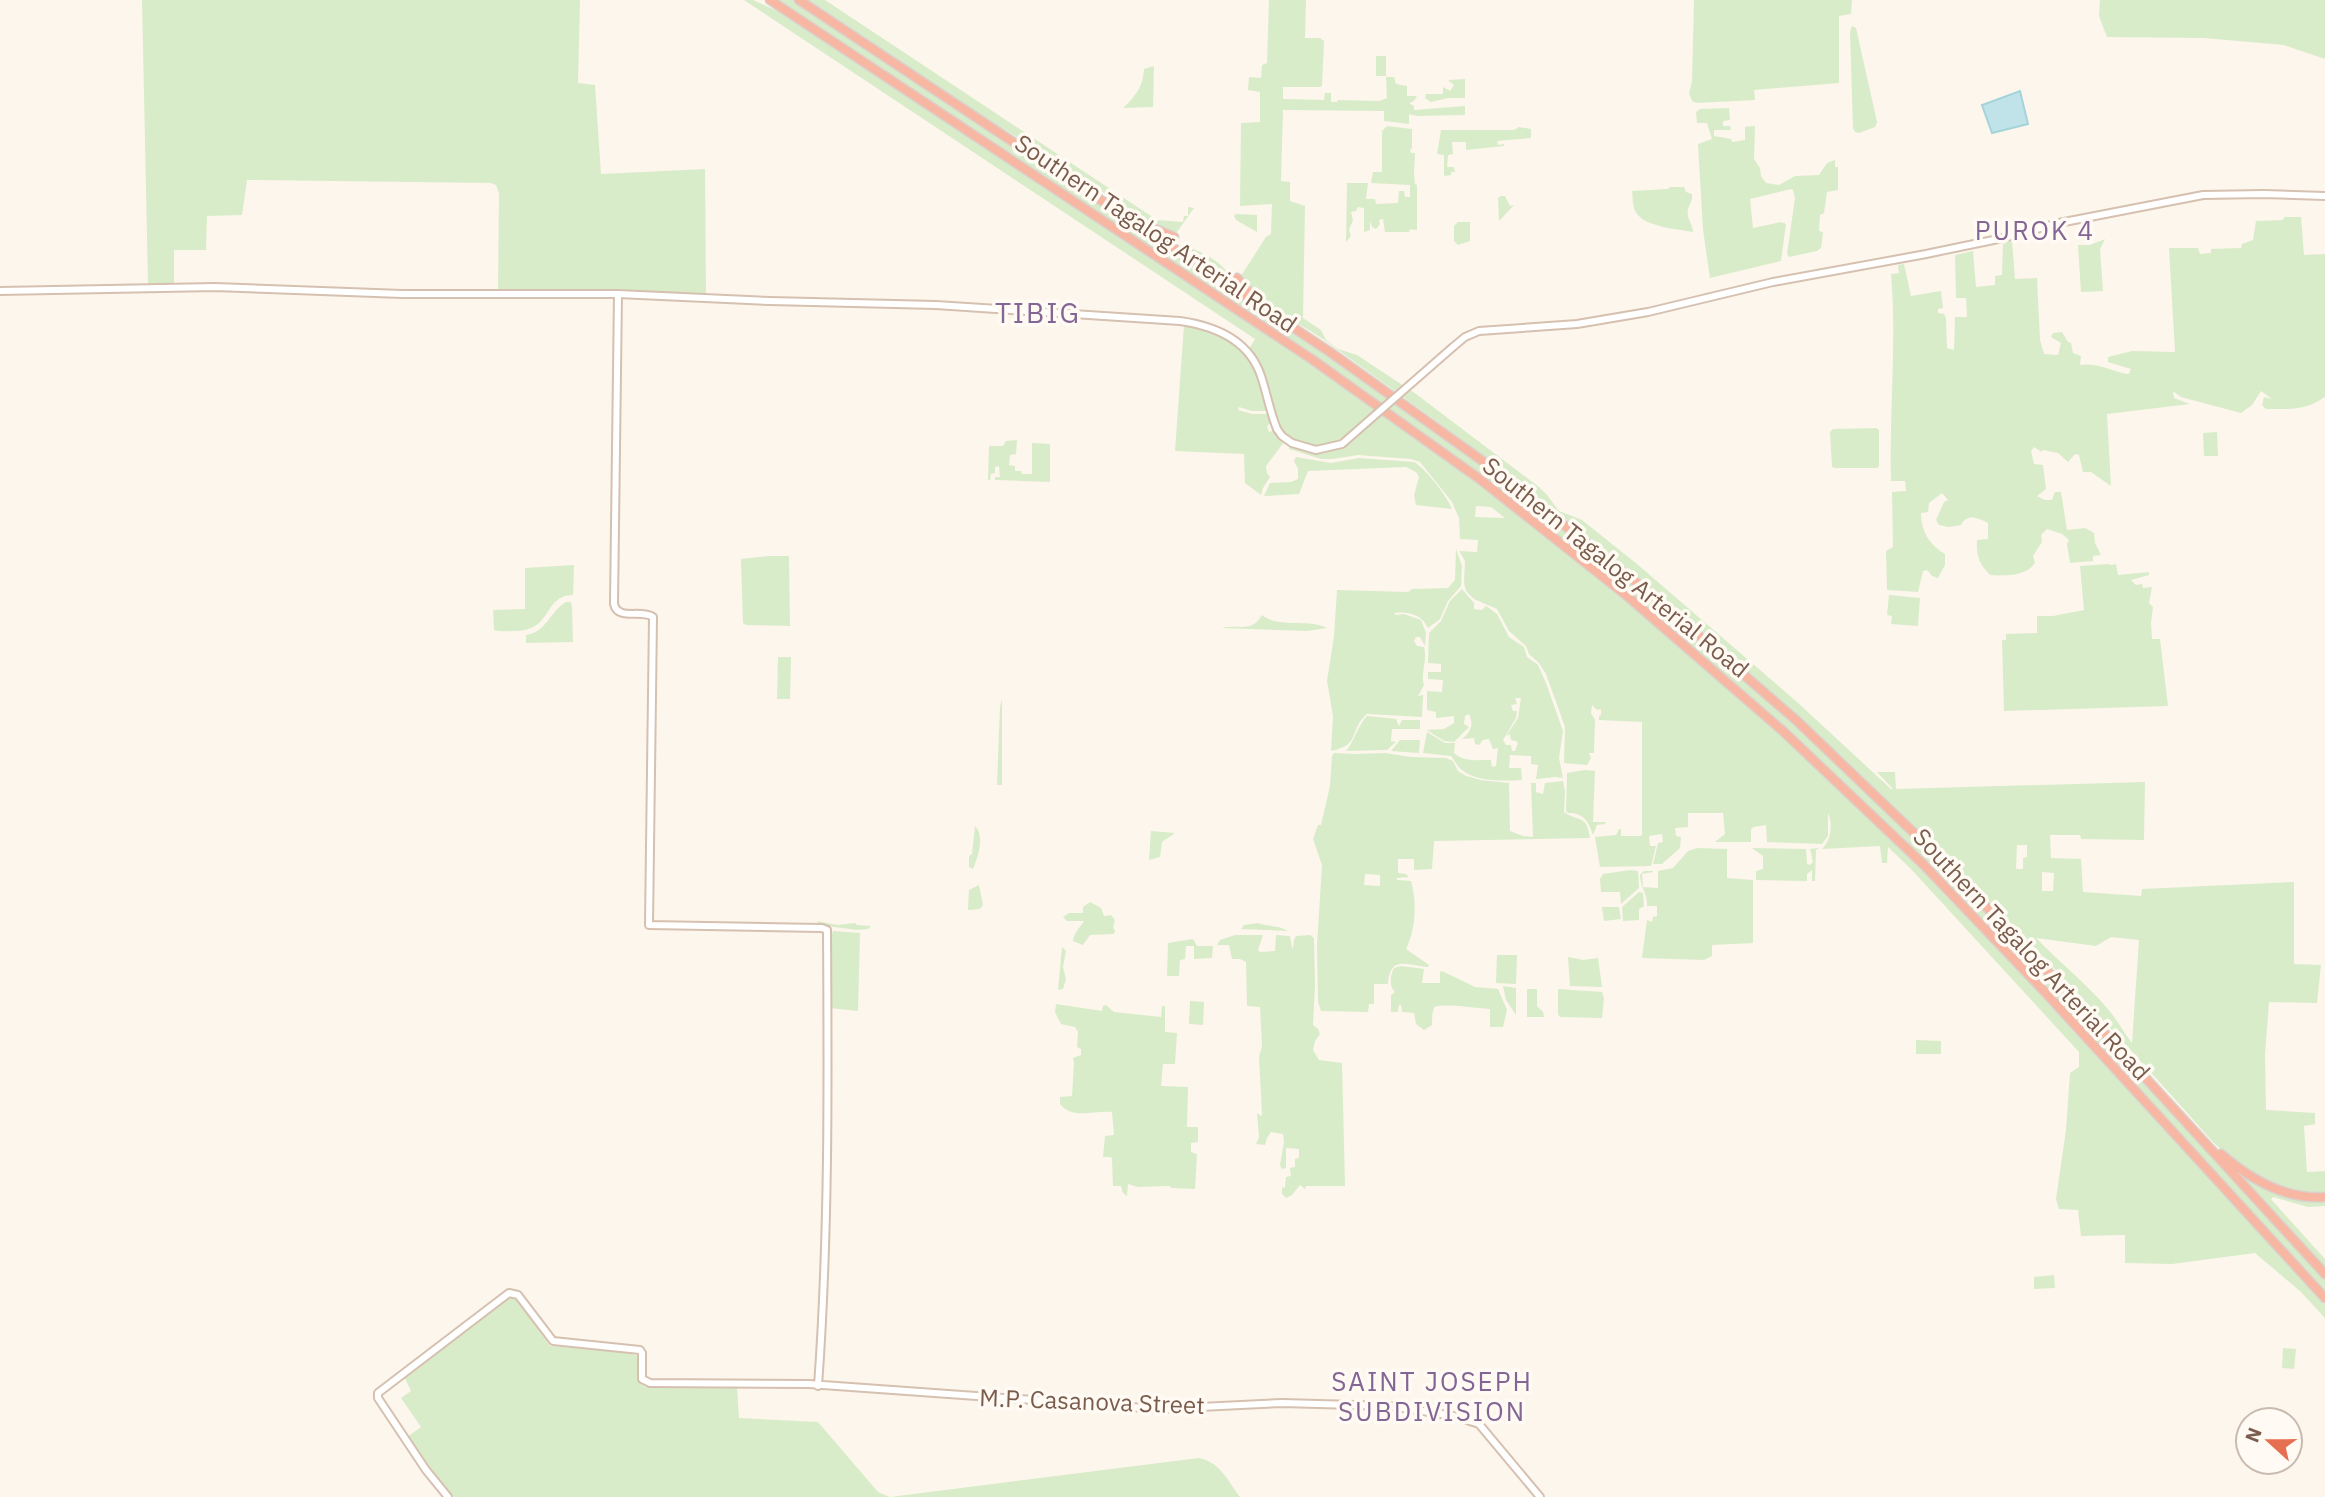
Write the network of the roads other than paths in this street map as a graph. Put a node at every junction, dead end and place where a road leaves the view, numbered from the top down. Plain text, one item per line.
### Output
1 (770, 0) edge
2 (799, 0) edge
3 (1015, 143) junction
4 (2325, 197) edge
5 (1174, 237) dead end
6 (1237, 278) dead end
7 (0, 291) edge
8 (618, 294) junction
9 (1354, 369) junction
10 (2170, 1104) junction
11 (2325, 1197) edge
12 (2325, 1274) edge
13 (2325, 1298) edge
14 (818, 1385) junction
15 (448, 1497) edge
16 (1540, 1497) edge

1 - 13 highway, Southern Tagalog Arterial Road
2 - 3 highway, Southern Tagalog Arterial Road
3 - 5 highway
3 - 9 highway, Southern Tagalog Arterial Road
4 - 8 street, bridge
6 - 9 highway
7 - 8 street
8 - 14 street
9 - 10 highway, Southern Tagalog Arterial Road
10 - 11 highway
10 - 12 highway, Southern Tagalog Arterial Road
14 - 15 street, M.P. Casanova Street
14 - 16 street, M.P. Casanova Street

